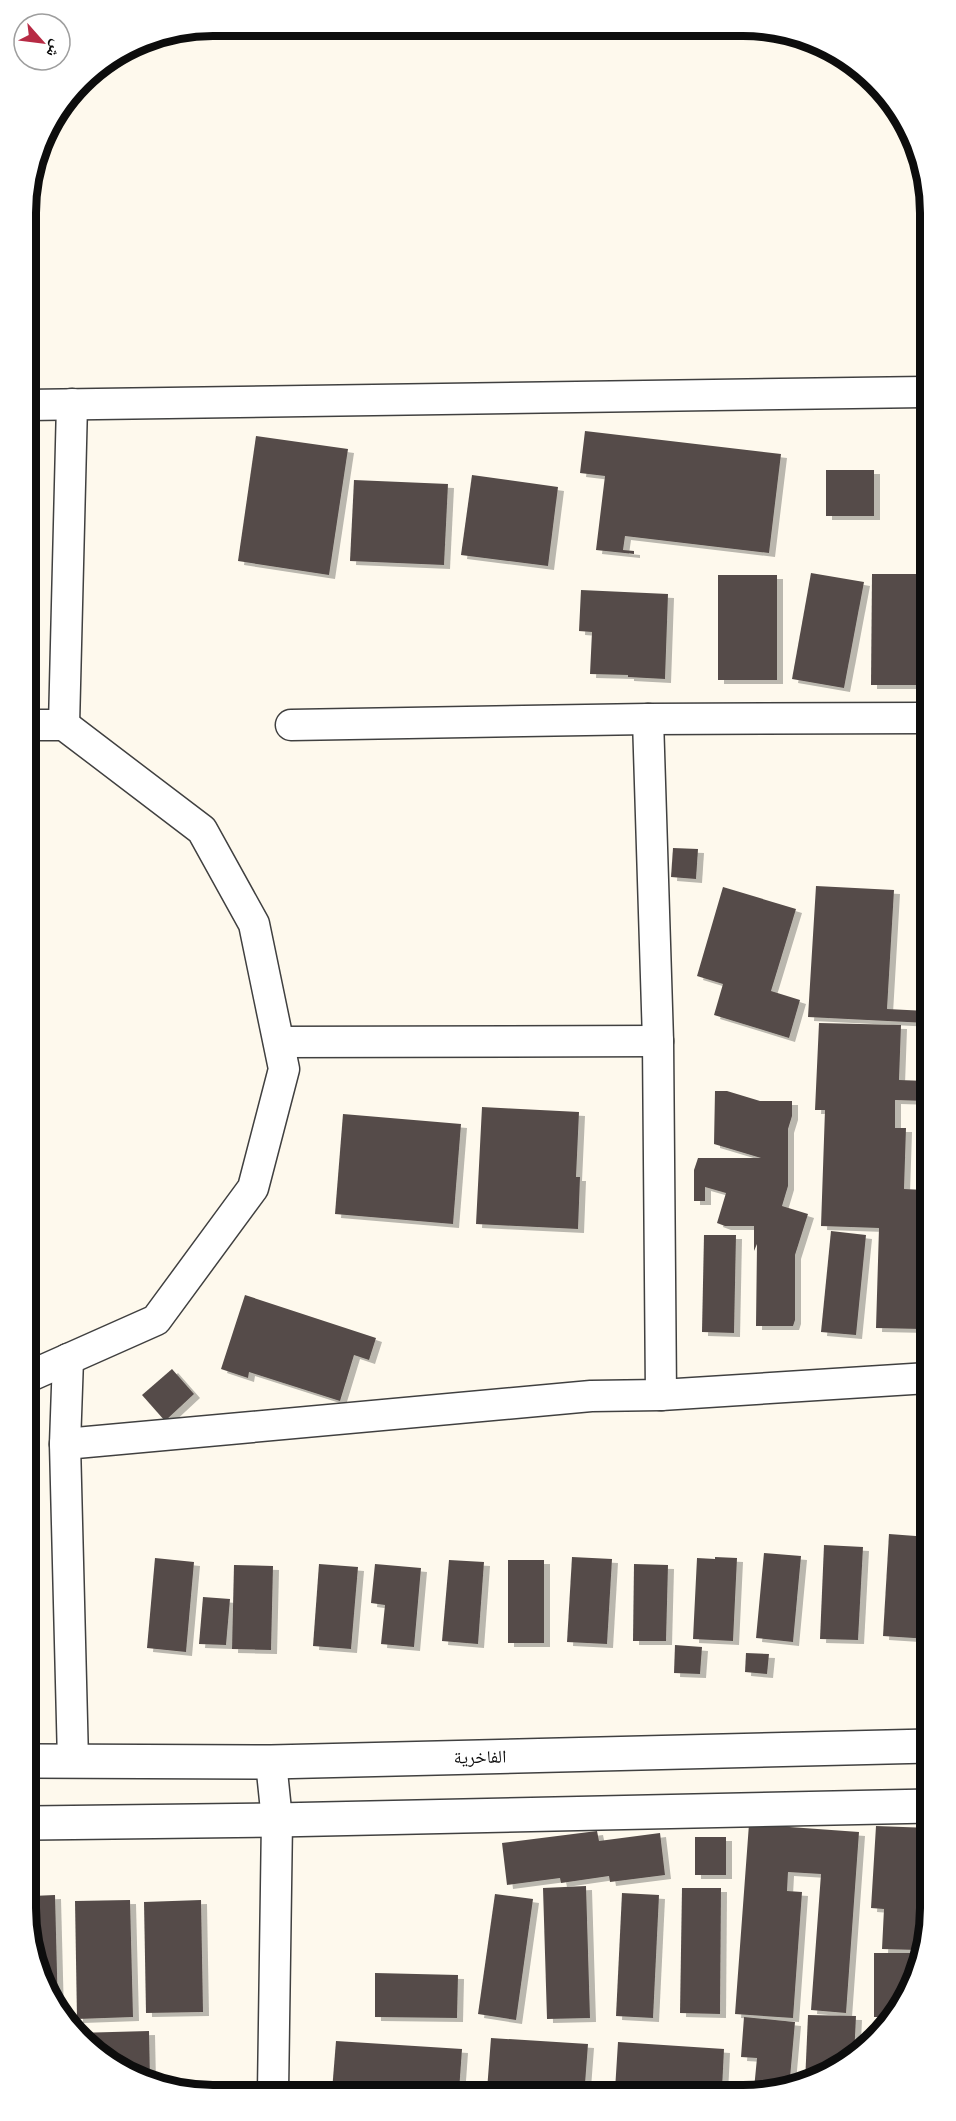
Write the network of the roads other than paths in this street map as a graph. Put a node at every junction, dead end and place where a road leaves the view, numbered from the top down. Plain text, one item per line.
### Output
1 (920, 393) edge
2 (72, 404) junction
3 (36, 405) edge
4 (920, 718) edge
5 (648, 719) junction
6 (291, 724) dead end
7 (64, 725) junction
8 (36, 726) edge
9 (658, 1041) junction
10 (279, 1042) junction
11 (68, 1359) junction
12 (36, 1373) edge
13 (920, 1379) edge
14 (661, 1395) junction
15 (65, 1444) junction
16 (920, 1746) edge
17 (36, 1761) edge
18 (73, 1761) junction
19 (271, 1762) junction
20 (920, 1806) edge
21 (277, 1820) junction
22 (36, 1823) edge
23 (273, 2085) edge

1 - 2 street
2 - 3 street
2 - 7 street
4 - 5 street
5 - 6 street
5 - 9 street
7 - 8 street
7 - 10 street
9 - 10 street
9 - 14 street
10 - 11 street
11 - 12 street
11 - 15 street
13 - 14 street
14 - 15 street
15 - 18 street
16 - 19 street, الفاخرية
17 - 18 street, الفاخرية
18 - 19 street, الفاخرية
19 - 21 street
20 - 21 street
21 - 22 street
21 - 23 street

